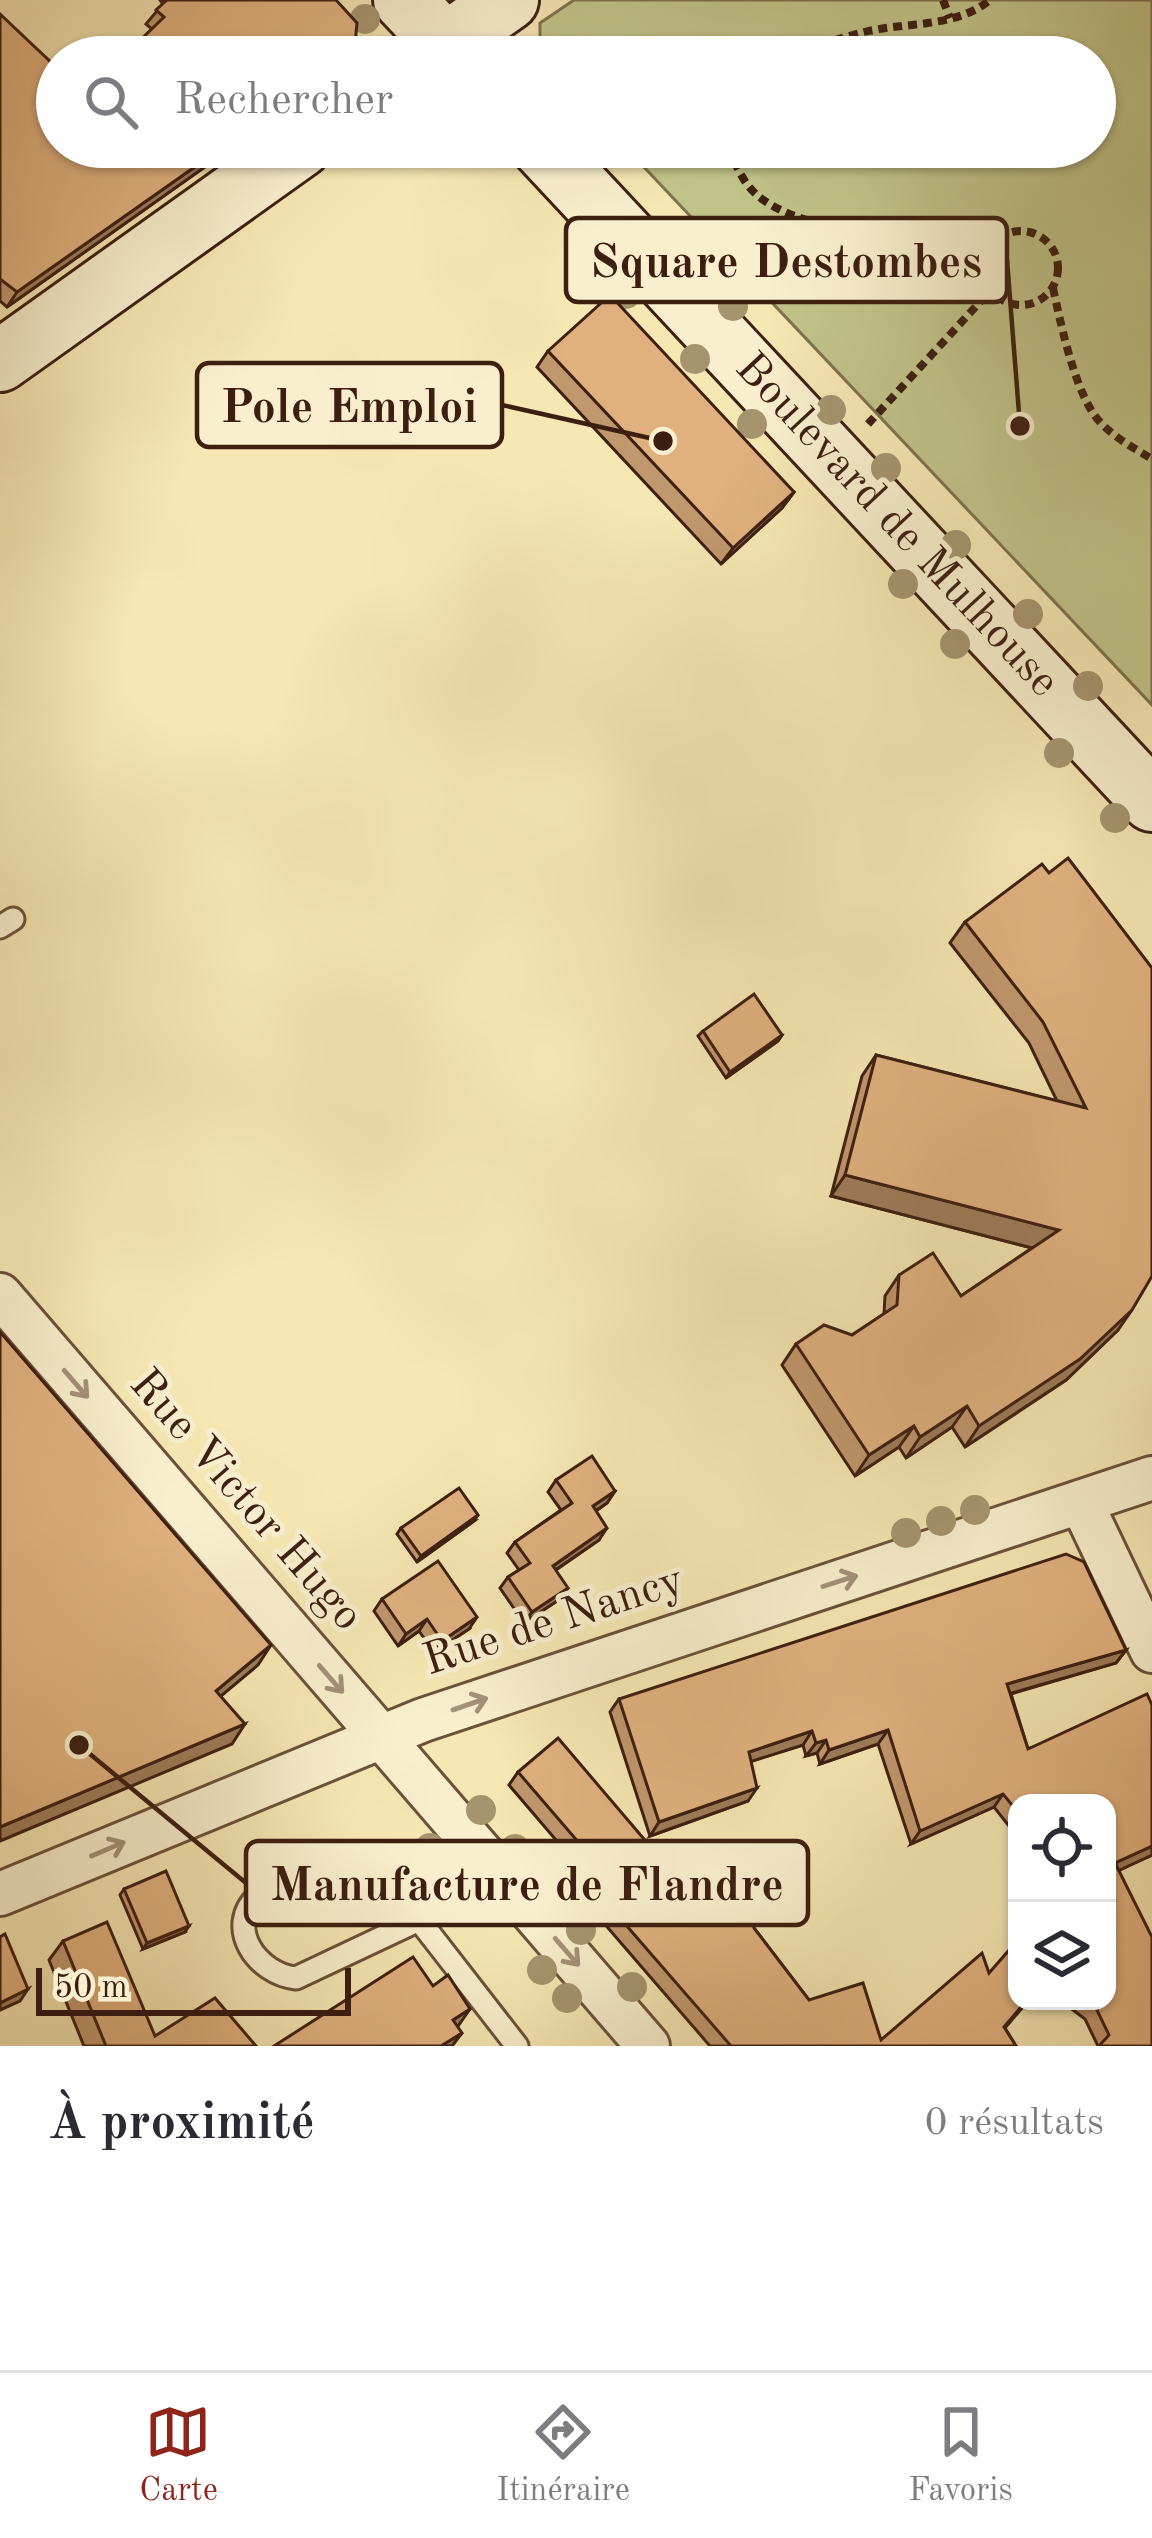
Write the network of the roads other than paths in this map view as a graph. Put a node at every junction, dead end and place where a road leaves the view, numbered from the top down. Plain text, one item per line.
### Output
1 (404, 0) edge
2 (508, 0) edge
3 (431, 36) edge
4 (463, 36) edge
5 (271, 168) edge
6 (562, 168) edge
7 (0, 361) edge
8 (1152, 801) edge
9 (0, 1295) edge
10 (1152, 1478) edge
11 (1081, 1502) junction
12 (1152, 1652) edge
13 (381, 1736) junction
14 (0, 1894) edge
15 (419, 1920) junction
16 (517, 2046) edge
17 (648, 2046) edge

1 - 3 street
2 - 4 street
5 - 7 street
6 - 8 street, Boulevard de Mulhouse
9 -> 13 street, Rue Victor Hugo
10 - 11 street, Rue de Nancy
11 - 12 street
13 -> 11 street, Rue de Nancy
14 -> 13 street, Rue de Nancy
13 -> 17 street, Rue Victor Hugo
15 - 15 lane
15 - 16 lane

